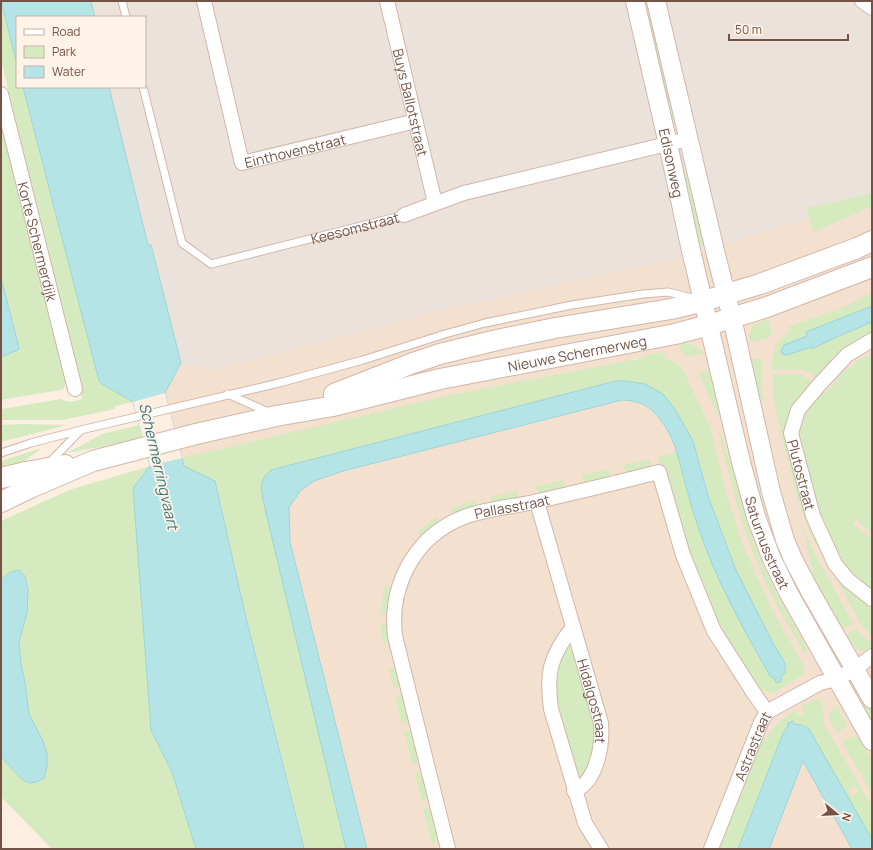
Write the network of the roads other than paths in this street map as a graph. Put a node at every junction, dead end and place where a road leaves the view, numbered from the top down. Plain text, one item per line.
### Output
1 (122, 1) edge
2 (204, 1) edge
3 (387, 1) edge
4 (635, 1) edge
5 (656, 1) edge
6 (862, 1) edge
7 (872, 8) edge
8 (126, 16) edge
9 (143, 88) edge
10 (1, 94) edge
11 (416, 121) junction
12 (688, 139) junction
13 (668, 144) junction
14 (436, 203) junction
15 (404, 215) joint
16 (872, 241) edge
17 (872, 267) edge
18 (726, 296) junction
19 (704, 301) junction
20 (732, 318) junction
21 (709, 325) junction
22 (872, 340) edge
23 (75, 389) dead end
24 (228, 394) junction
25 (276, 416) junction
26 (81, 430) junction
27 (1, 452) edge
28 (100, 459) junction
29 (43, 469) junction
30 (1, 478) edge
31 (30, 488) junction
32 (1, 502) edge
33 (537, 502) junction
34 (872, 599) edge
35 (573, 627) junction
36 (872, 656) edge
37 (855, 669) junction
38 (836, 679) junction
39 (872, 699) edge
40 (767, 712) junction
41 (872, 741) edge
42 (574, 791) junction
43 (448, 849) edge
44 (601, 849) edge
45 (711, 849) edge

1 - 8 lane
2 - 11 street, Einthovenstraat
3 - 11 street, Buys Ballotstraat
4 - 13 street, Edisonweg
5 - 12 street, Edisonweg
6 - 7 street
9 - 15 lane, Keesomstraat
10 - 23 street, Korte Schermerdijk
11 - 14 street, Buys Ballotstraat
12 - 13 street, Keesomstraat
12 - 18 street, Edisonweg
13 - 14 street, Keesomstraat
13 - 19 street, Edisonweg
14 - 15 street, Keesomstraat
16 - 18 main road, Nieuwe Schermerweg
17 - 20 main road, Nieuwe Schermerweg
18 - 19 main road, Nieuwe Schermerweg
18 - 20 street, Edisonweg
19 - 21 street, Edisonweg
19 - 24 lane, Nieuwe Schermerweg
19 - 25 main road, Nieuwe Schermerweg
20 - 21 main road, Nieuwe Schermerweg
20 - 37 street, Saturnusstraat
21 - 25 main road, Nieuwe Schermerweg
21 - 38 street, Saturnusstraat
22 - 34 street, Plutostraat
24 - 25 lane
24 - 26 lane, Nieuwe Schermerweg
25 - 28 main road, Nieuwe Schermerweg
26 - 27 lane, Nieuwe Schermerweg
26 - 29 lane, Nieuwe Schermerweg
28 - 29 main road, Nieuwe Schermerweg
28 - 31 main road, Nieuwe Schermerweg
29 - 30 main road, Nieuwe Schermerweg
29 - 31 lane, Nieuwe Schermerweg
31 - 32 main road, Nieuwe Schermerweg
33 - 35 street, Hidalgostraat
33 - 40 street, Pallasstraat
33 - 43 street, Pallasstraat
35 - 42 street, Hidalgostraat
35 - 42 street, Hidalgostraat
36 - 37 street
37 - 38 street, Astrastraat
37 - 39 street, Saturnusstraat
38 - 40 street, Astrastraat
38 - 41 street, Saturnusstraat
40 - 45 street, Astrastraat
42 - 44 street, Hidalgostraat

